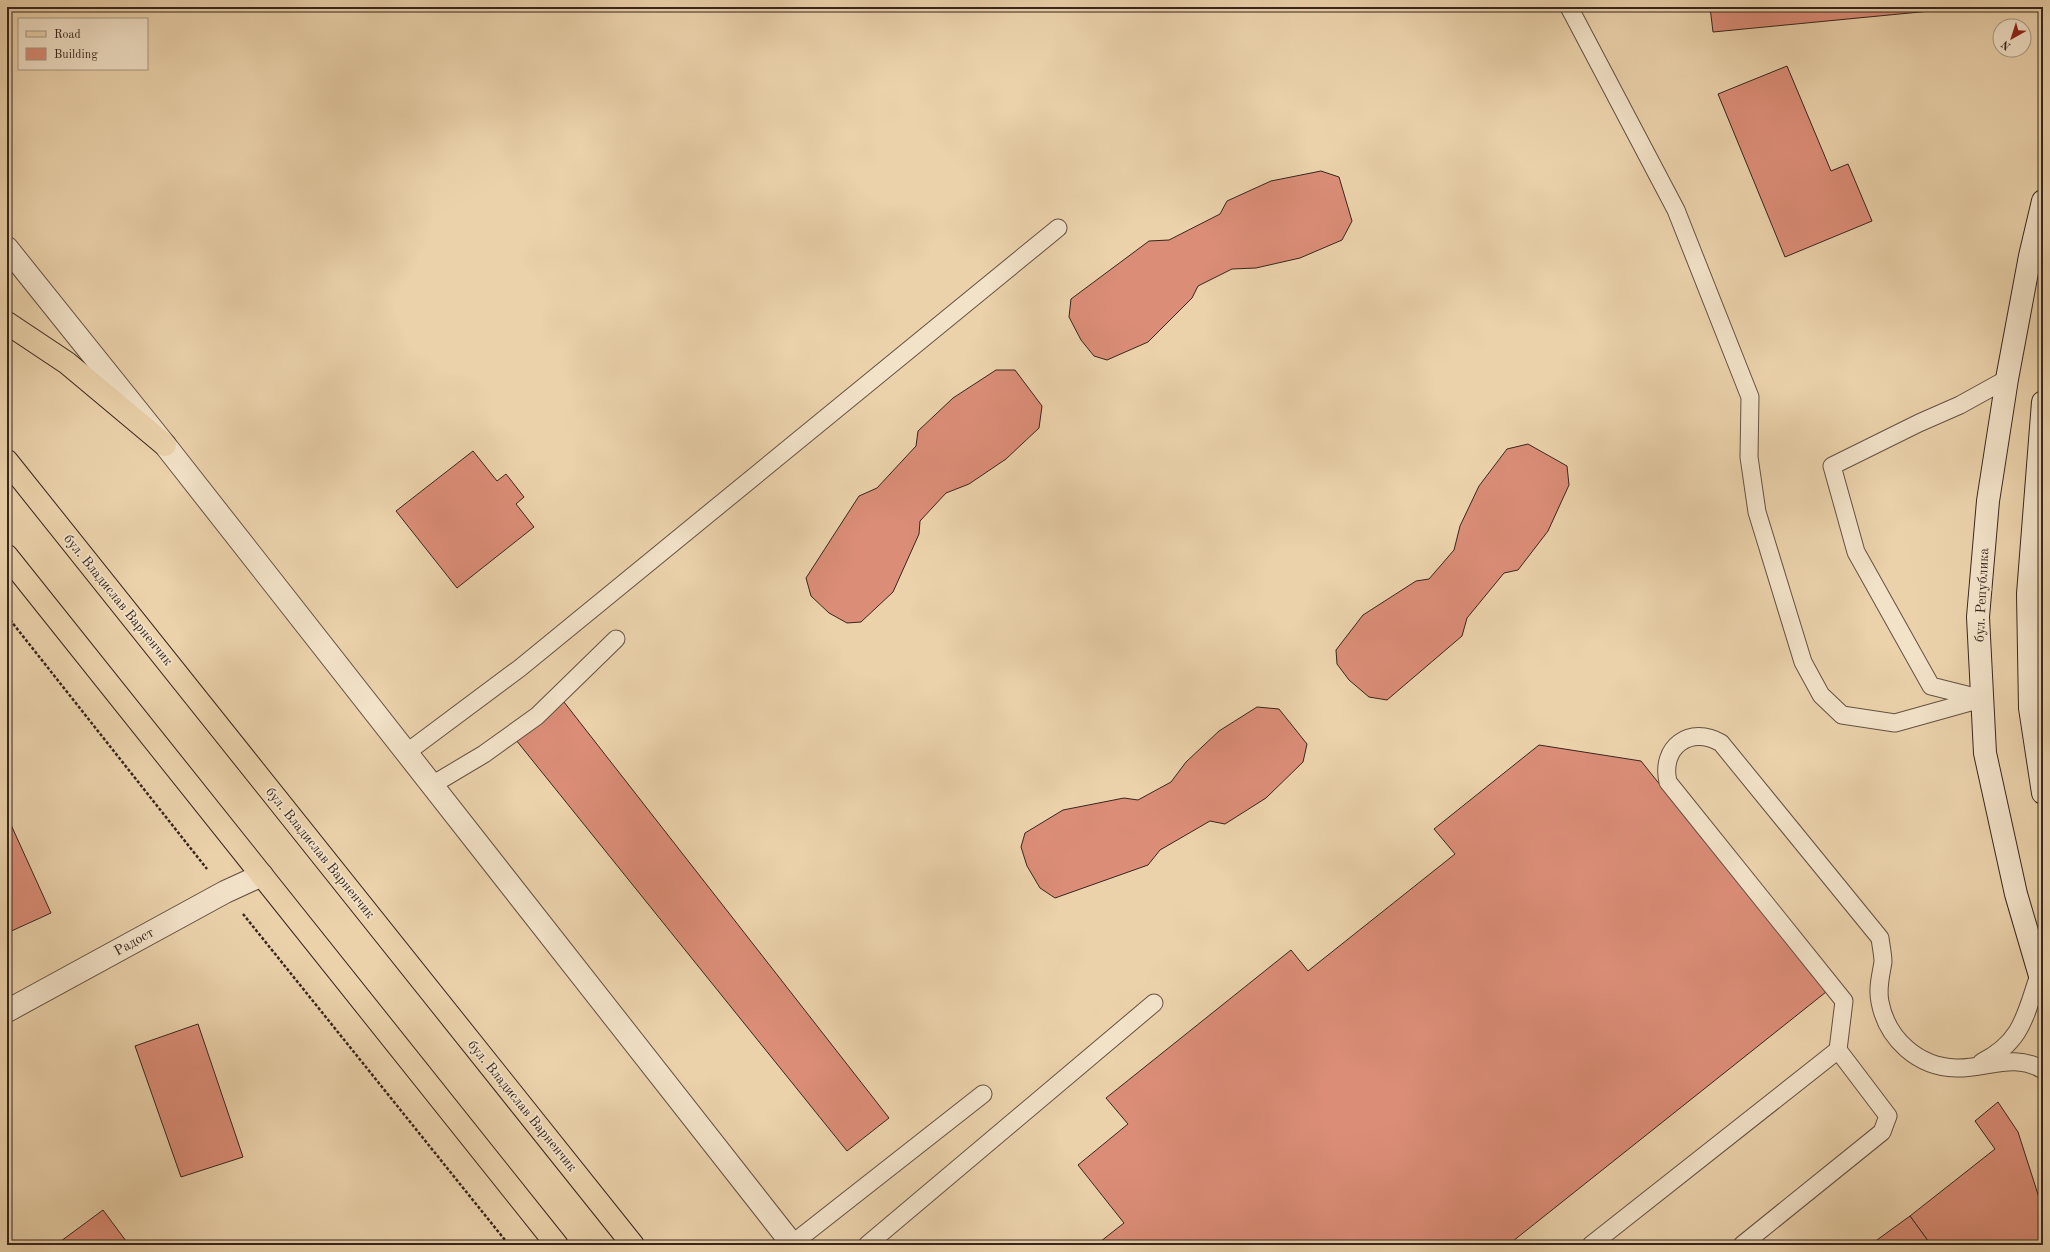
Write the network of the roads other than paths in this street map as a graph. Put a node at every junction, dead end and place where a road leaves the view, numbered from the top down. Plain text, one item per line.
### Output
1 (1569, 7) edge
2 (2043, 201) edge
3 (1058, 228) dead end
4 (7, 248) edge
5 (7, 323) edge
6 (2007, 379) junction
7 (2043, 402) edge
8 (165, 445) junction
9 (7, 461) edge
10 (7, 556) edge
11 (616, 639) dead end
12 (1981, 699) junction
13 (406, 753) junction
14 (432, 785) junction
15 (2043, 793) edge
16 (262, 875) junction
17 (2041, 981) edge
18 (1154, 1003) dead end
19 (7, 1011) edge
20 (1838, 1050) junction
21 (1957, 1068) junction
22 (2043, 1070) edge
23 (983, 1094) dead end
24 (792, 1244) edge
25 (557, 1245) edge
26 (633, 1245) edge
27 (867, 1245) edge
28 (1591, 1245) edge
29 (1742, 1245) edge

1 - 12 lane
2 - 6 street, бул. Република
3 - 13 lane
4 - 8 street
5 - 8 main road
6 - 12 street, бул. Република
6 - 12 lane
7 - 15 street
8 - 13 street
9 - 26 main road, бул. Владислав Варненчик
10 - 16 main road
11 - 14 lane
12 - 17 street, бул. Република
13 - 14 street
14 - 24 street
16 - 19 street, Радост
16 - 25 main road
17 - 21 lane
18 - 27 lane
20 - 21 lane
20 - 28 lane
20 - 29 lane
21 - 22 lane
23 - 24 lane

